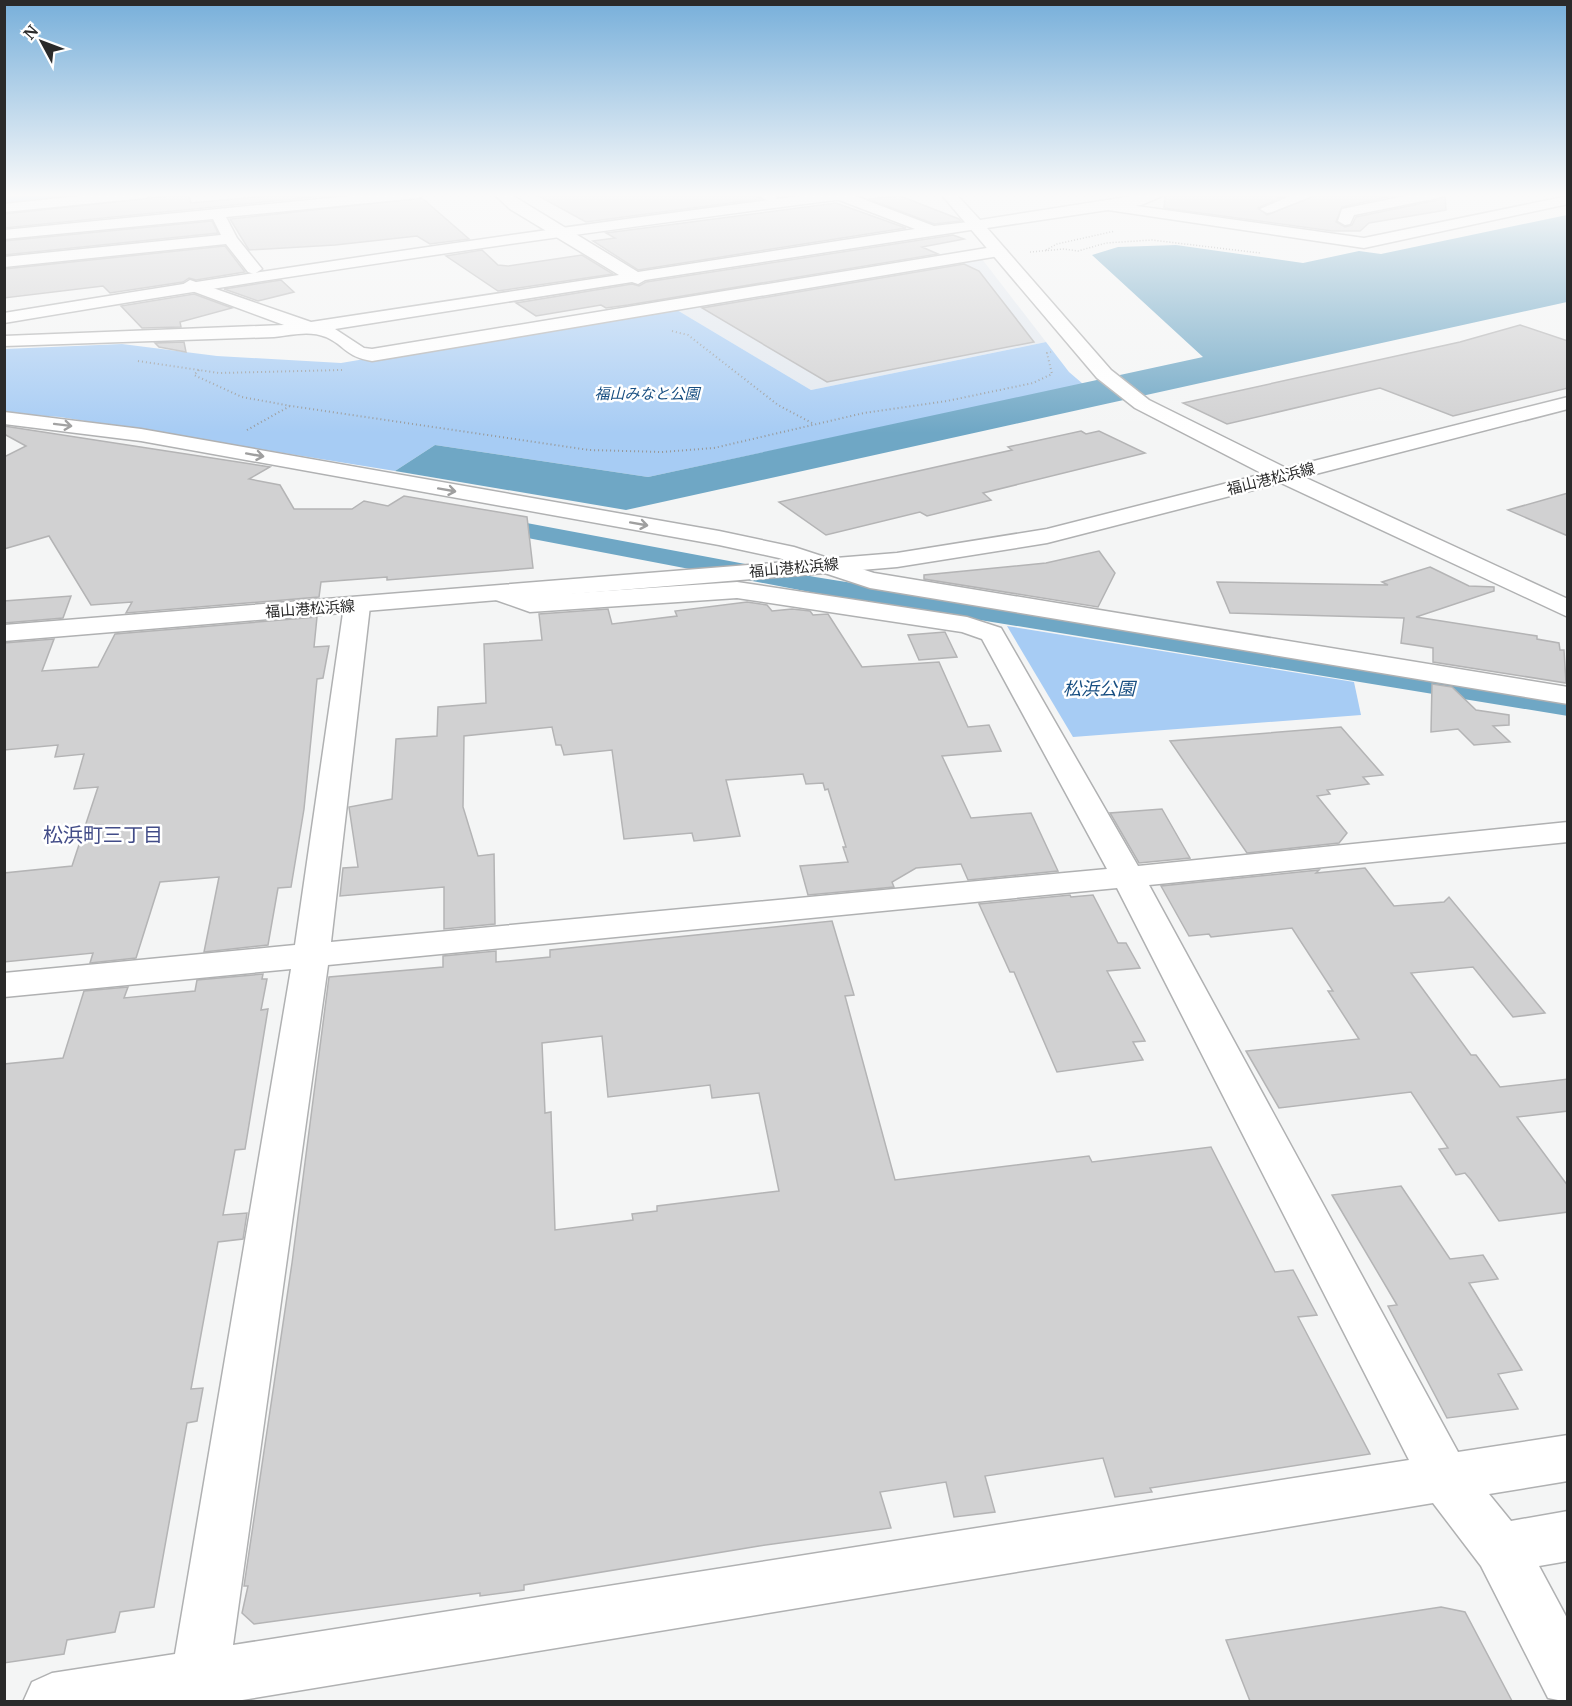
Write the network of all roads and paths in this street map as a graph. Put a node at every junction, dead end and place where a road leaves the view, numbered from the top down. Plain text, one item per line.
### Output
1 (227, 274) edge
2 (265, 274) edge
3 (629, 274) edge
4 (671, 274) edge
5 (863, 274) edge
6 (1018, 274) edge
7 (638, 279) junction
8 (190, 285) junction
9 (4, 310) edge
10 (4, 318) edge
11 (313, 327) junction
12 (4, 341) edge
13 (1080, 349) junction
14 (199, 370) dead end
15 (1568, 403) edge
16 (4, 418) edge
17 (1287, 475) junction
18 (828, 565) junction
19 (502, 594) junction
20 (357, 606) junction
21 (1568, 609) edge
22 (4, 633) edge
23 (1568, 696) edge
24 (1568, 832) edge
25 (1128, 878) junction
26 (312, 954) junction
27 (4, 985) edge
28 (1568, 1458) edge
29 (1445, 1478) junction
30 (1568, 1536) edge
31 (1500, 1548) junction
32 (1568, 1678) edge
33 (198, 1690) edge
34 (52, 1701) edge

1 - 9 street
2 - 8 street
3 - 7 street
4 - 7 street
5 - 11 street
6 - 13 street
7 - 11 street
8 - 10 street
8 - 11 street
11 - 12 street
13 - 14 path
13 - 17 street
15 - 17 street, 福山港松浜線
16 -> 18 street
17 - 18 street, 福山港松浜線
17 - 21 street
18 - 19 street, 福山港松浜線
18 - 23 street
19 - 20 street, 福山港松浜線
19 - 25 street
20 - 22 street, 福山港松浜線
20 - 26 street
24 - 25 street
25 - 26 street
25 - 29 street
26 - 27 street
26 - 33 street
28 - 29 street
29 - 31 street
29 - 33 street
30 - 31 street
31 - 32 street
33 - 34 street

